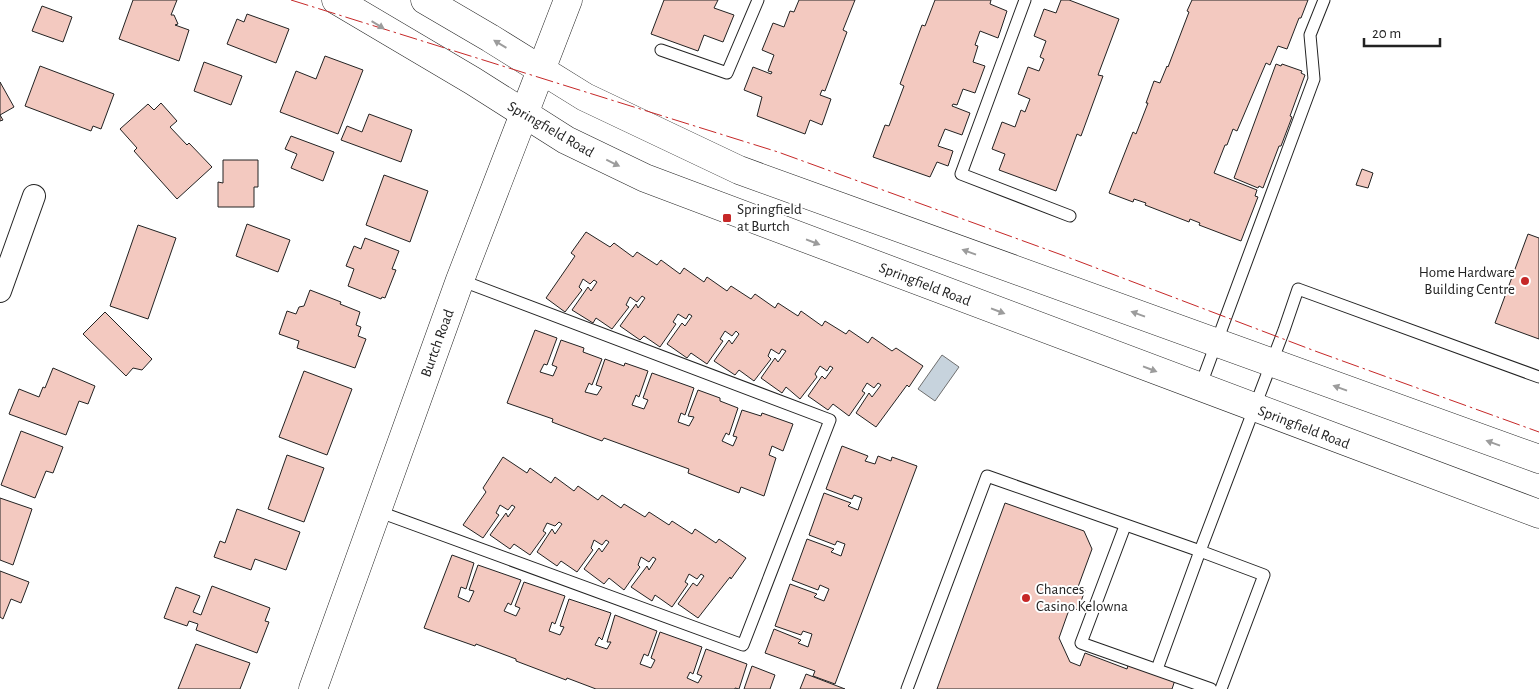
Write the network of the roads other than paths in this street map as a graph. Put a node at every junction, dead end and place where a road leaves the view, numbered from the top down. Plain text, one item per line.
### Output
1 (336, 0) edge
2 (425, 0) edge
3 (568, 0) edge
4 (758, 0) edge
5 (1025, 0) edge
6 (1324, 0) edge
7 (661, 50) dead end
8 (542, 70) junction
9 (524, 115) junction
10 (34, 196) dead end
11 (1070, 216) dead end
12 (460, 280) junction
13 (0, 291) edge
14 (1216, 342) junction
15 (1272, 363) junction
16 (1539, 377) edge
17 (1200, 388) junction
18 (1254, 408) junction
19 (1539, 459) edge
20 (377, 511) junction
21 (1539, 514) edge
22 (1125, 526) junction
23 (1200, 551) junction
24 (1157, 669) junction
25 (313, 689) edge
26 (907, 689) edge
27 (1211, 689) edge
28 (1221, 689) edge

1 -> 9 main road, Springfield Road
8 -> 2 main road
3 - 8 main road, Burtch Road
4 - 7 lane
5 - 11 lane
6 - 14 lane
8 - 9 main road, Burtch Road
14 -> 8 main road
9 - 12 main road, Burtch Road
9 -> 17 main road, Springfield Road
10 - 13 street
12 - 20 main road, Burtch Road
12 - 20 lane
14 - 15 main road
14 - 17 lane
15 - 16 lane
15 - 18 lane
19 -> 15 main road
17 - 18 main road, Springfield Road
18 - 21 main road, Springfield Road
18 - 23 lane
20 - 25 main road, Burtch Road
22 - 23 lane
22 - 24 lane
22 - 26 lane
23 - 24 lane
23 - 28 lane
24 - 27 lane

